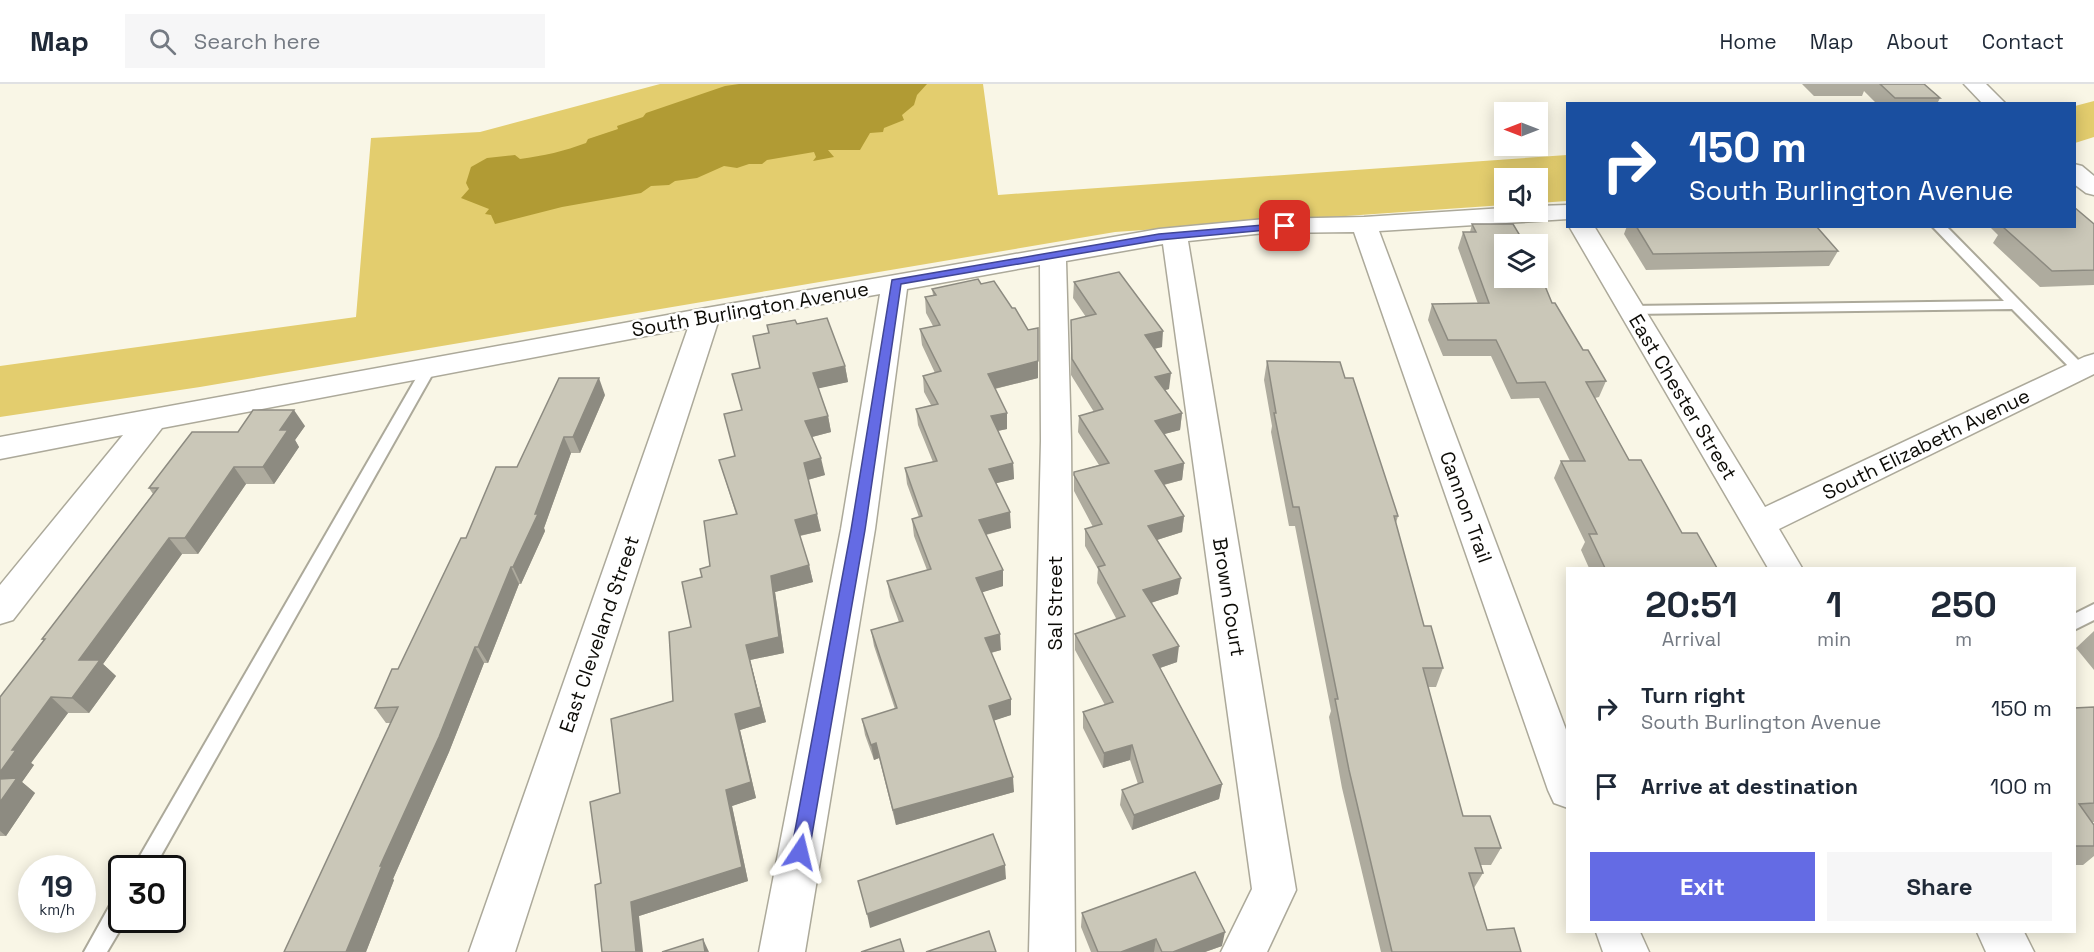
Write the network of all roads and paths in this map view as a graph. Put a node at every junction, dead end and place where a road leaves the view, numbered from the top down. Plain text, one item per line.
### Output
1 (1974, 84) edge
2 (1994, 102) edge
3 (2076, 173) edge
4 (2094, 188) edge
5 (1566, 213) edge
6 (1364, 224) junction
7 (1582, 228) edge
8 (1940, 228) edge
9 (1175, 237) junction
10 (1053, 254) junction
11 (896, 282) junction
12 (2015, 305) junction
13 (1631, 310) junction
14 (706, 316) junction
15 (2087, 367) edge
16 (429, 369) junction
17 (151, 421) junction
18 (0, 448) edge
19 (1759, 524) junction
20 (1784, 567) edge
21 (0, 610) edge
22 (2094, 611) edge
23 (2076, 622) edge
24 (1566, 784) edge
25 (149, 855) edge
26 (108, 929) edge
27 (1618, 933) edge
28 (2000, 933) edge
29 (95, 952) edge
30 (492, 952) edge
31 (782, 952) edge
32 (1052, 952) edge
33 (1244, 952) edge
34 (1626, 952) edge
35 (2011, 952) edge

1 - 2 street
3 - 4 street
5 - 6 street, South Burlington Avenue
6 - 9 street, South Burlington Avenue
6 - 24 street, Cannon Trail
7 - 13 street, East Chester Street
8 - 12 lane
9 - 10 street, South Burlington Avenue
9 - 33 street, Brown Court
10 - 11 street, South Burlington Avenue
10 - 32 street, Sal Street
11 - 14 street, South Burlington Avenue
11 - 31 street
12 - 13 lane
12 - 15 lane
13 - 19 street, East Chester Street
14 - 16 street, South Burlington Avenue
14 - 30 street, East Cleveland Street
15 - 19 street, South Elizabeth Avenue
16 - 17 street, South Burlington Avenue
16 - 25 lane
17 - 18 street, South Burlington Avenue
17 - 21 street
19 - 20 street, East Chester Street
22 - 23 lane
26 - 29 lane
27 - 34 street
28 - 35 street

